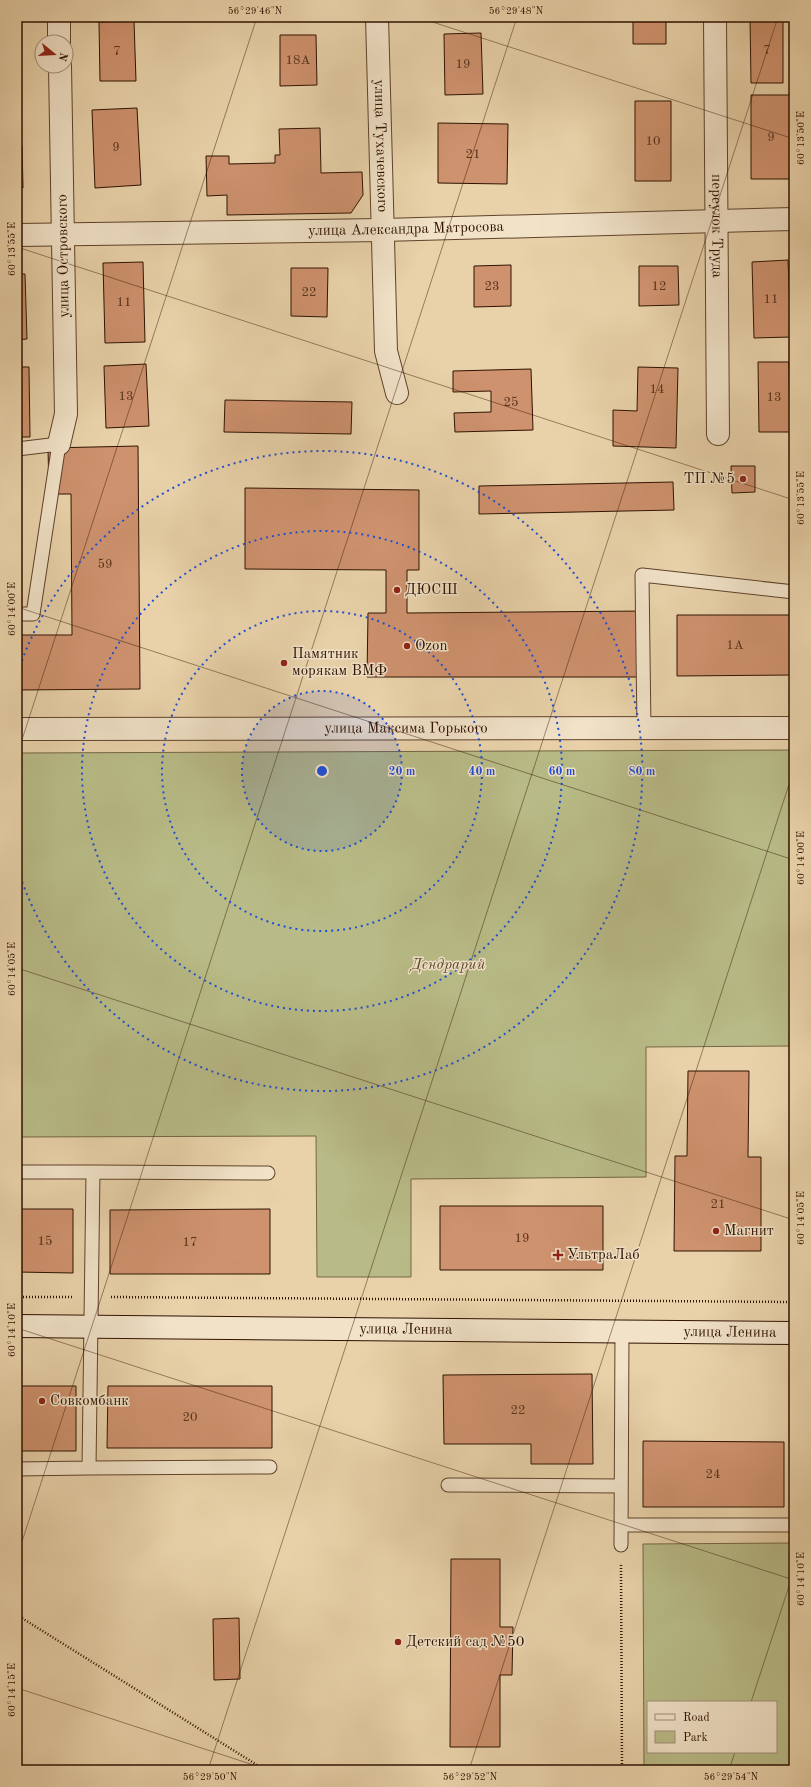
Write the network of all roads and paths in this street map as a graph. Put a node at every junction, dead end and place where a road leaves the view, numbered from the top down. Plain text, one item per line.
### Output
1 (59, 17) edge
2 (377, 17) edge
3 (715, 17) edge
4 (59, 34) edge
5 (60, 74) edge
6 (794, 218) edge
7 (717, 221) junction
8 (383, 230) junction
9 (63, 234) junction
10 (17, 235) edge
11 (397, 393) dead end
12 (718, 434) dead end
13 (59, 444) junction
14 (17, 449) edge
15 (794, 592) edge
16 (17, 614) edge
17 (794, 728) edge
18 (17, 729) edge
19 (644, 730) junction
20 (17, 1172) edge
21 (93, 1172) junction
22 (268, 1173) dead end
23 (17, 1297) edge
24 (92, 1297) junction
25 (794, 1302) edge
26 (17, 1326) edge
27 (91, 1326) junction
28 (622, 1331) junction
29 (794, 1333) edge
30 (270, 1467) dead end
31 (89, 1468) junction
32 (17, 1469) edge
33 (448, 1485) dead end
34 (621, 1486) junction
35 (622, 1525) junction
36 (794, 1525) edge
37 (621, 1545) joint
38 (17, 1615) edge
39 (265, 1770) edge
40 (622, 1770) edge

1 - 4 street
2 - 8 street, улица Тухачевского
3 - 7 street, переулок Труда
5 - 9 street, улица Островского
6 - 7 street, улица Александра Матросова
7 - 8 street, улица Александра Матросова
7 - 12 street, переулок Труда
8 - 9 street, улица Александра Матросова
8 - 11 street, улица Тухачевского
9 - 10 street, улица Александра Матросова
9 - 13 street, улица Островского
13 - 14 lane
13 - 16 lane
15 - 19 lane
17 - 19 street, улица Максима Горького
18 - 19 street, улица Максима Горького
20 - 21 lane
21 - 22 lane
21 - 24 lane
23 - 24 path
24 - 25 path
24 - 27 lane
26 - 27 street, улица Ленина
27 - 28 street, улица Ленина
27 - 31 lane
28 - 29 street, улица Ленина
28 - 34 lane
30 - 31 lane
31 - 32 lane
33 - 34 lane
34 - 35 lane
35 - 36 lane
35 - 37 lane
37 - 40 path
38 - 39 path

